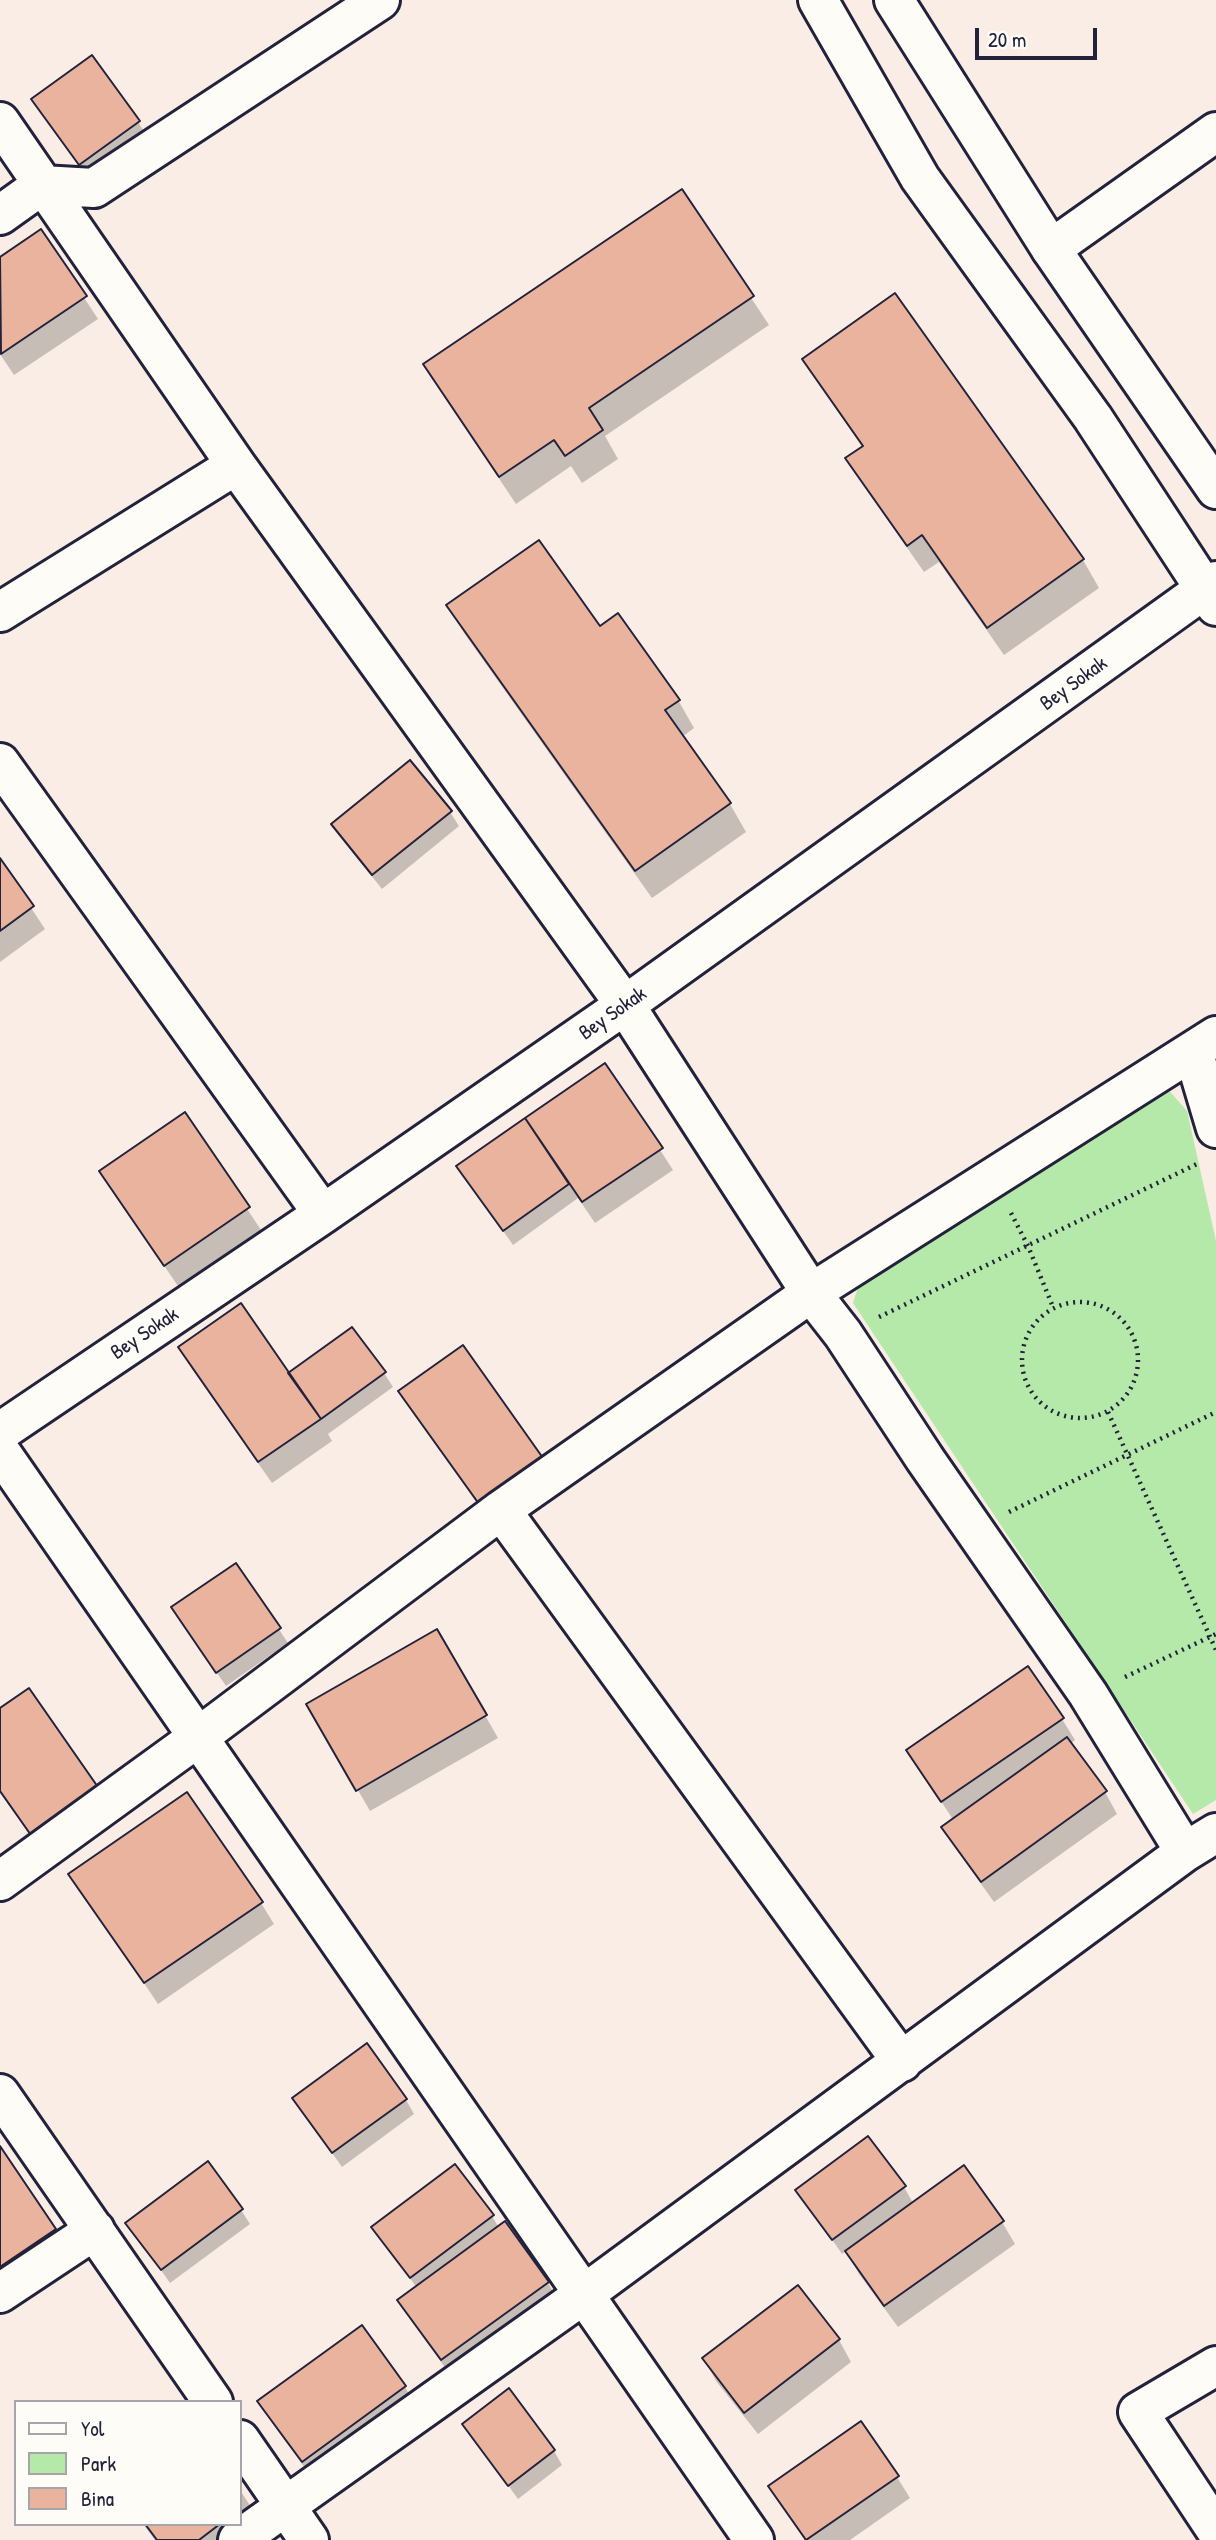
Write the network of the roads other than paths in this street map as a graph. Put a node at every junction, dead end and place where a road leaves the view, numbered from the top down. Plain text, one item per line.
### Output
1 (380, 0) edge
2 (818, 0) edge
3 (894, 0) edge
4 (0, 122) edge
5 (1216, 132) edge
6 (42, 185) junction
7 (0, 215) edge
8 (1051, 249) junction
9 (236, 465) junction
10 (1216, 489) edge
11 (1213, 592) edge
12 (0, 612) edge
13 (0, 763) edge
14 (625, 1005) junction
15 (1204, 1043) edge
16 (1210, 1145) edge
17 (323, 1214) junction
18 (811, 1293) junction
19 (0, 1432) edge
20 (0, 1451) edge
21 (501, 1510) junction
22 (197, 1738) junction
23 (1201, 1842) edge
24 (0, 1881) edge
25 (902, 2062) junction
26 (0, 2094) edge
27 (95, 2230) junction
28 (0, 2293) edge
29 (583, 2295) junction
30 (1216, 2366) edge
31 (213, 2400) edge
32 (242, 2443) edge
33 (286, 2507) junction
34 (1216, 2530) edge
35 (238, 2540) edge
36 (309, 2540) edge
37 (754, 2540) edge

1 - 6 street
2 - 11 street
3 - 8 street
4 - 6 street
5 - 8 street
6 - 7 street
6 - 9 street
8 - 10 street
9 - 12 street
9 - 14 street
11 - 14 street, Bey Sokak
13 - 17 street
14 - 17 street, Bey Sokak
14 - 18 street
15 - 16 street
15 - 18 street
17 - 19 street, Bey Sokak
18 - 21 street
18 - 23 street
20 - 22 street
21 - 22 street
21 - 25 street
22 - 24 street
22 - 29 street
23 - 25 street
25 - 29 street
26 - 27 street
27 - 28 street
27 - 31 street
29 - 33 street
29 - 37 street
30 - 34 street
32 - 33 street
33 - 35 street
33 - 36 street

